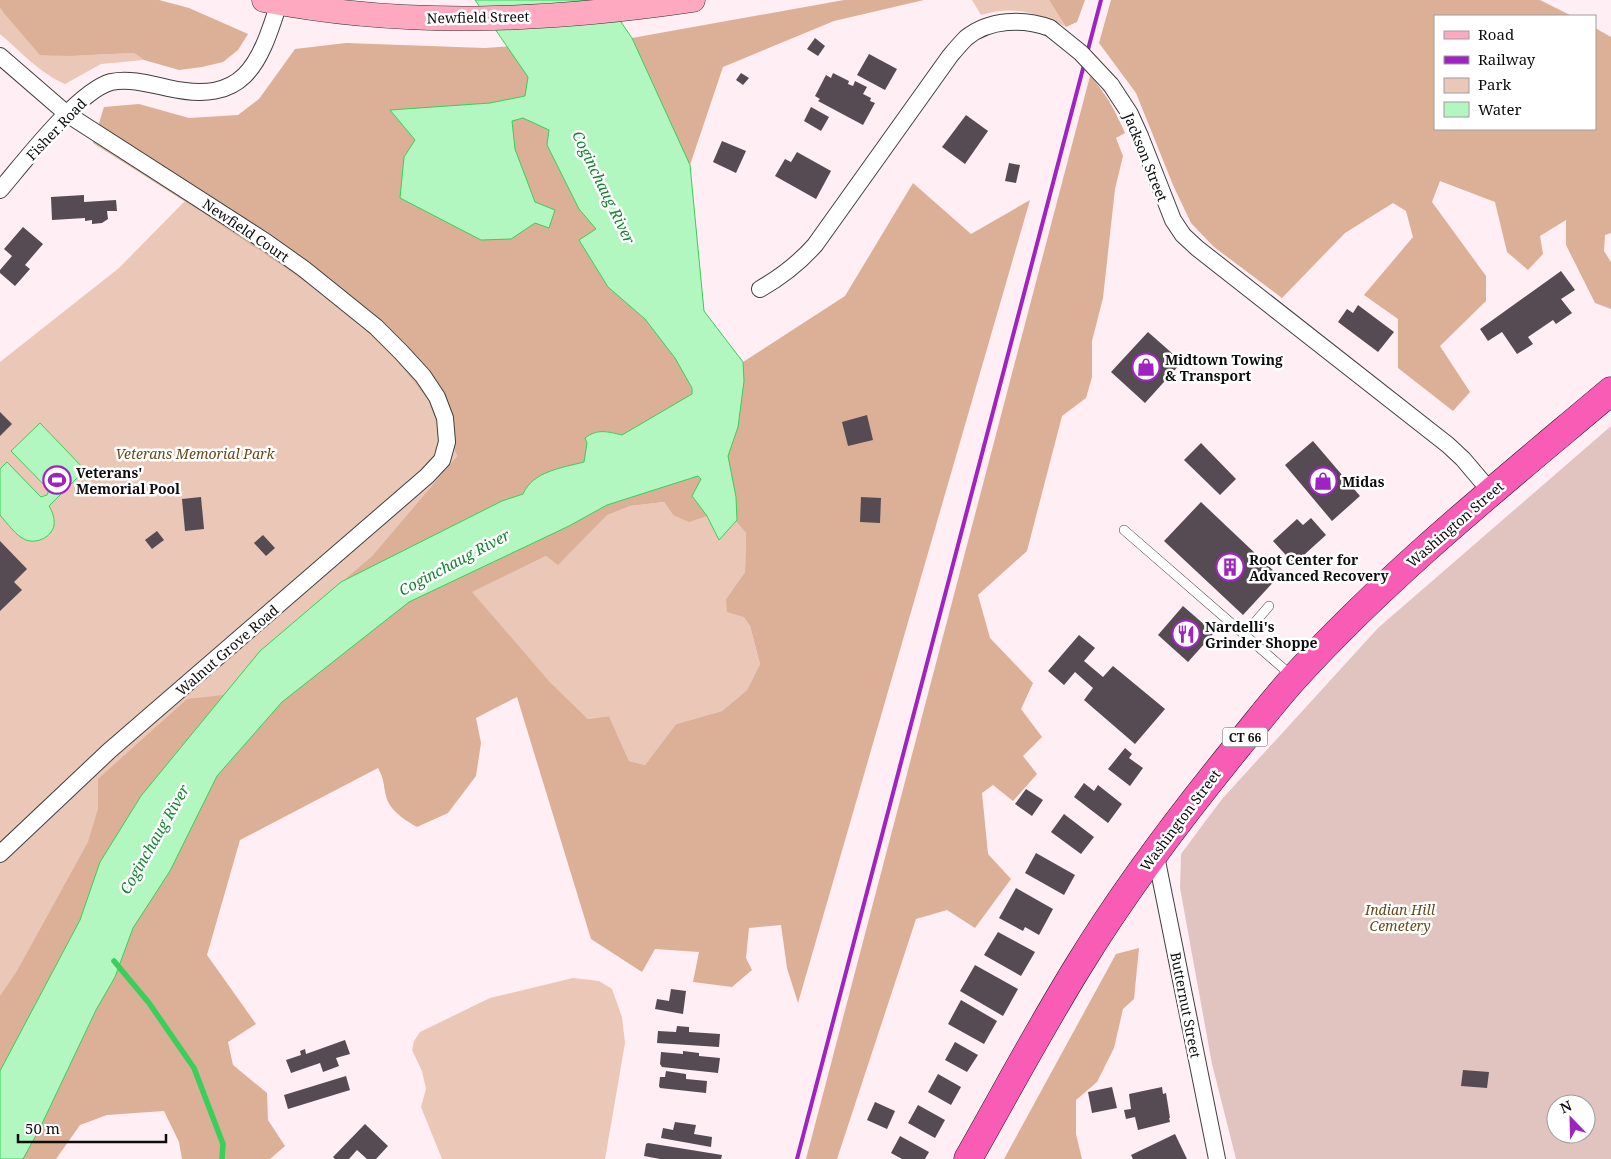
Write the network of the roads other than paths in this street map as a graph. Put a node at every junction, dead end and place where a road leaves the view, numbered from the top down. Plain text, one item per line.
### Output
1 (693, 0) edge
2 (271, 2) edge
3 (0, 56) edge
4 (67, 114) junction
5 (0, 190) edge
6 (760, 289) dead end
7 (1611, 391) edge
8 (447, 442) joint
9 (1491, 492) junction
10 (1124, 530) dead end
11 (1269, 606) dead end
12 (1244, 635) junction
13 (1294, 678) junction
14 (1155, 851) junction
15 (0, 854) edge
16 (968, 1159) edge
17 (1217, 1159) edge

1 - 2 main road, Newfield Street
2 - 4 street, Fisher Road
3 - 4 street, Newfield Court
4 - 5 street, Fisher Road
4 - 8 street, Newfield Court
6 - 9 street, Jackson Street, bridge
7 - 9 highway, Washington Street / CT 66
8 - 15 street, Walnut Grove Road
9 - 13 highway, Washington Street / CT 66
10 - 12 lane
11 - 12 lane
12 - 13 lane
13 - 14 highway, Washington Street / CT 66
14 - 16 highway, Washington Street / CT 66
14 - 17 street, Butternut Street

